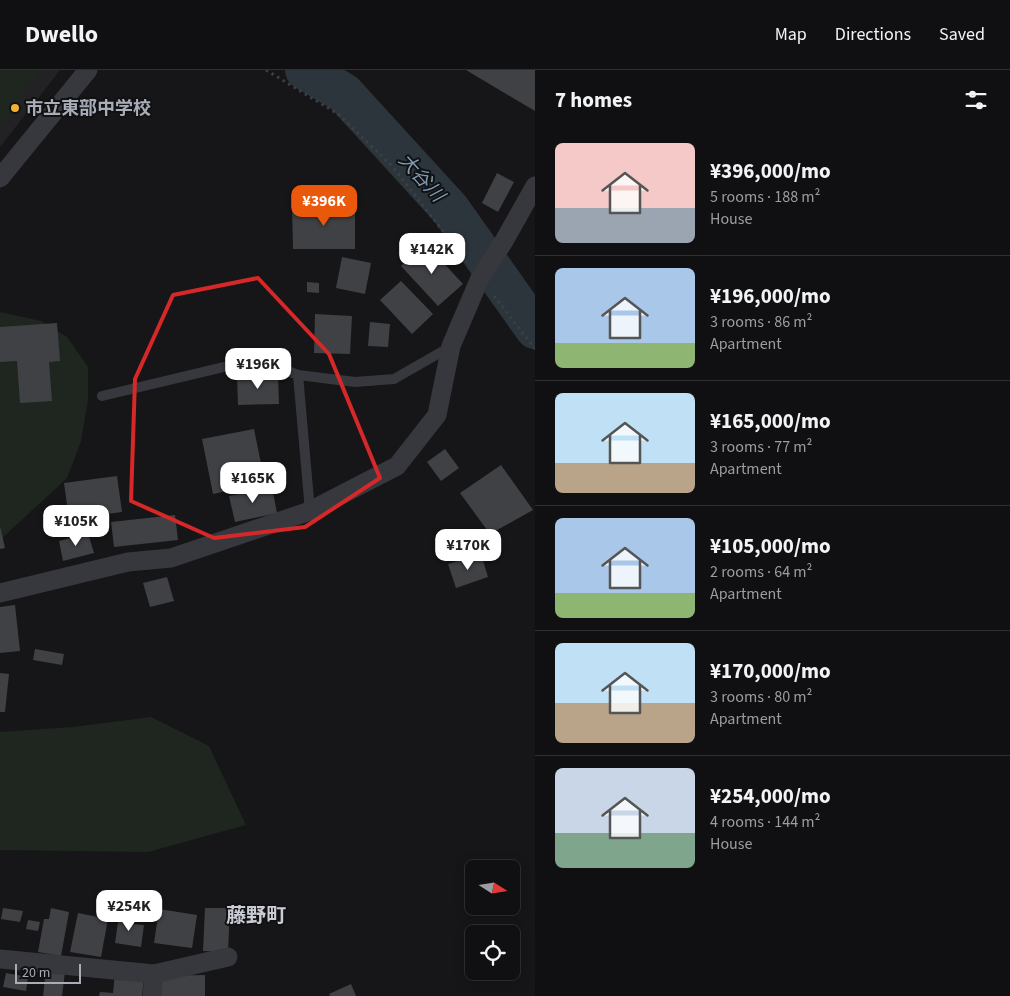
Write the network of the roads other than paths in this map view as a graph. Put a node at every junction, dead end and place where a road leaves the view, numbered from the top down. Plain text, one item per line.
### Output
1 (88, 70) edge
2 (0, 178) edge
3 (535, 186) edge
4 (451, 346) junction
5 (298, 375) junction
6 (102, 396) dead end
7 (310, 511) junction
8 (0, 593) edge
9 (228, 956) dead end
10 (0, 959) edge
11 (154, 974) junction
12 (152, 996) edge

1 - 2 street
3 - 4 street
4 - 5 lane
4 - 7 street
5 - 6 lane
5 - 7 lane
7 - 8 street
9 - 11 street
10 - 11 street
11 - 12 street

